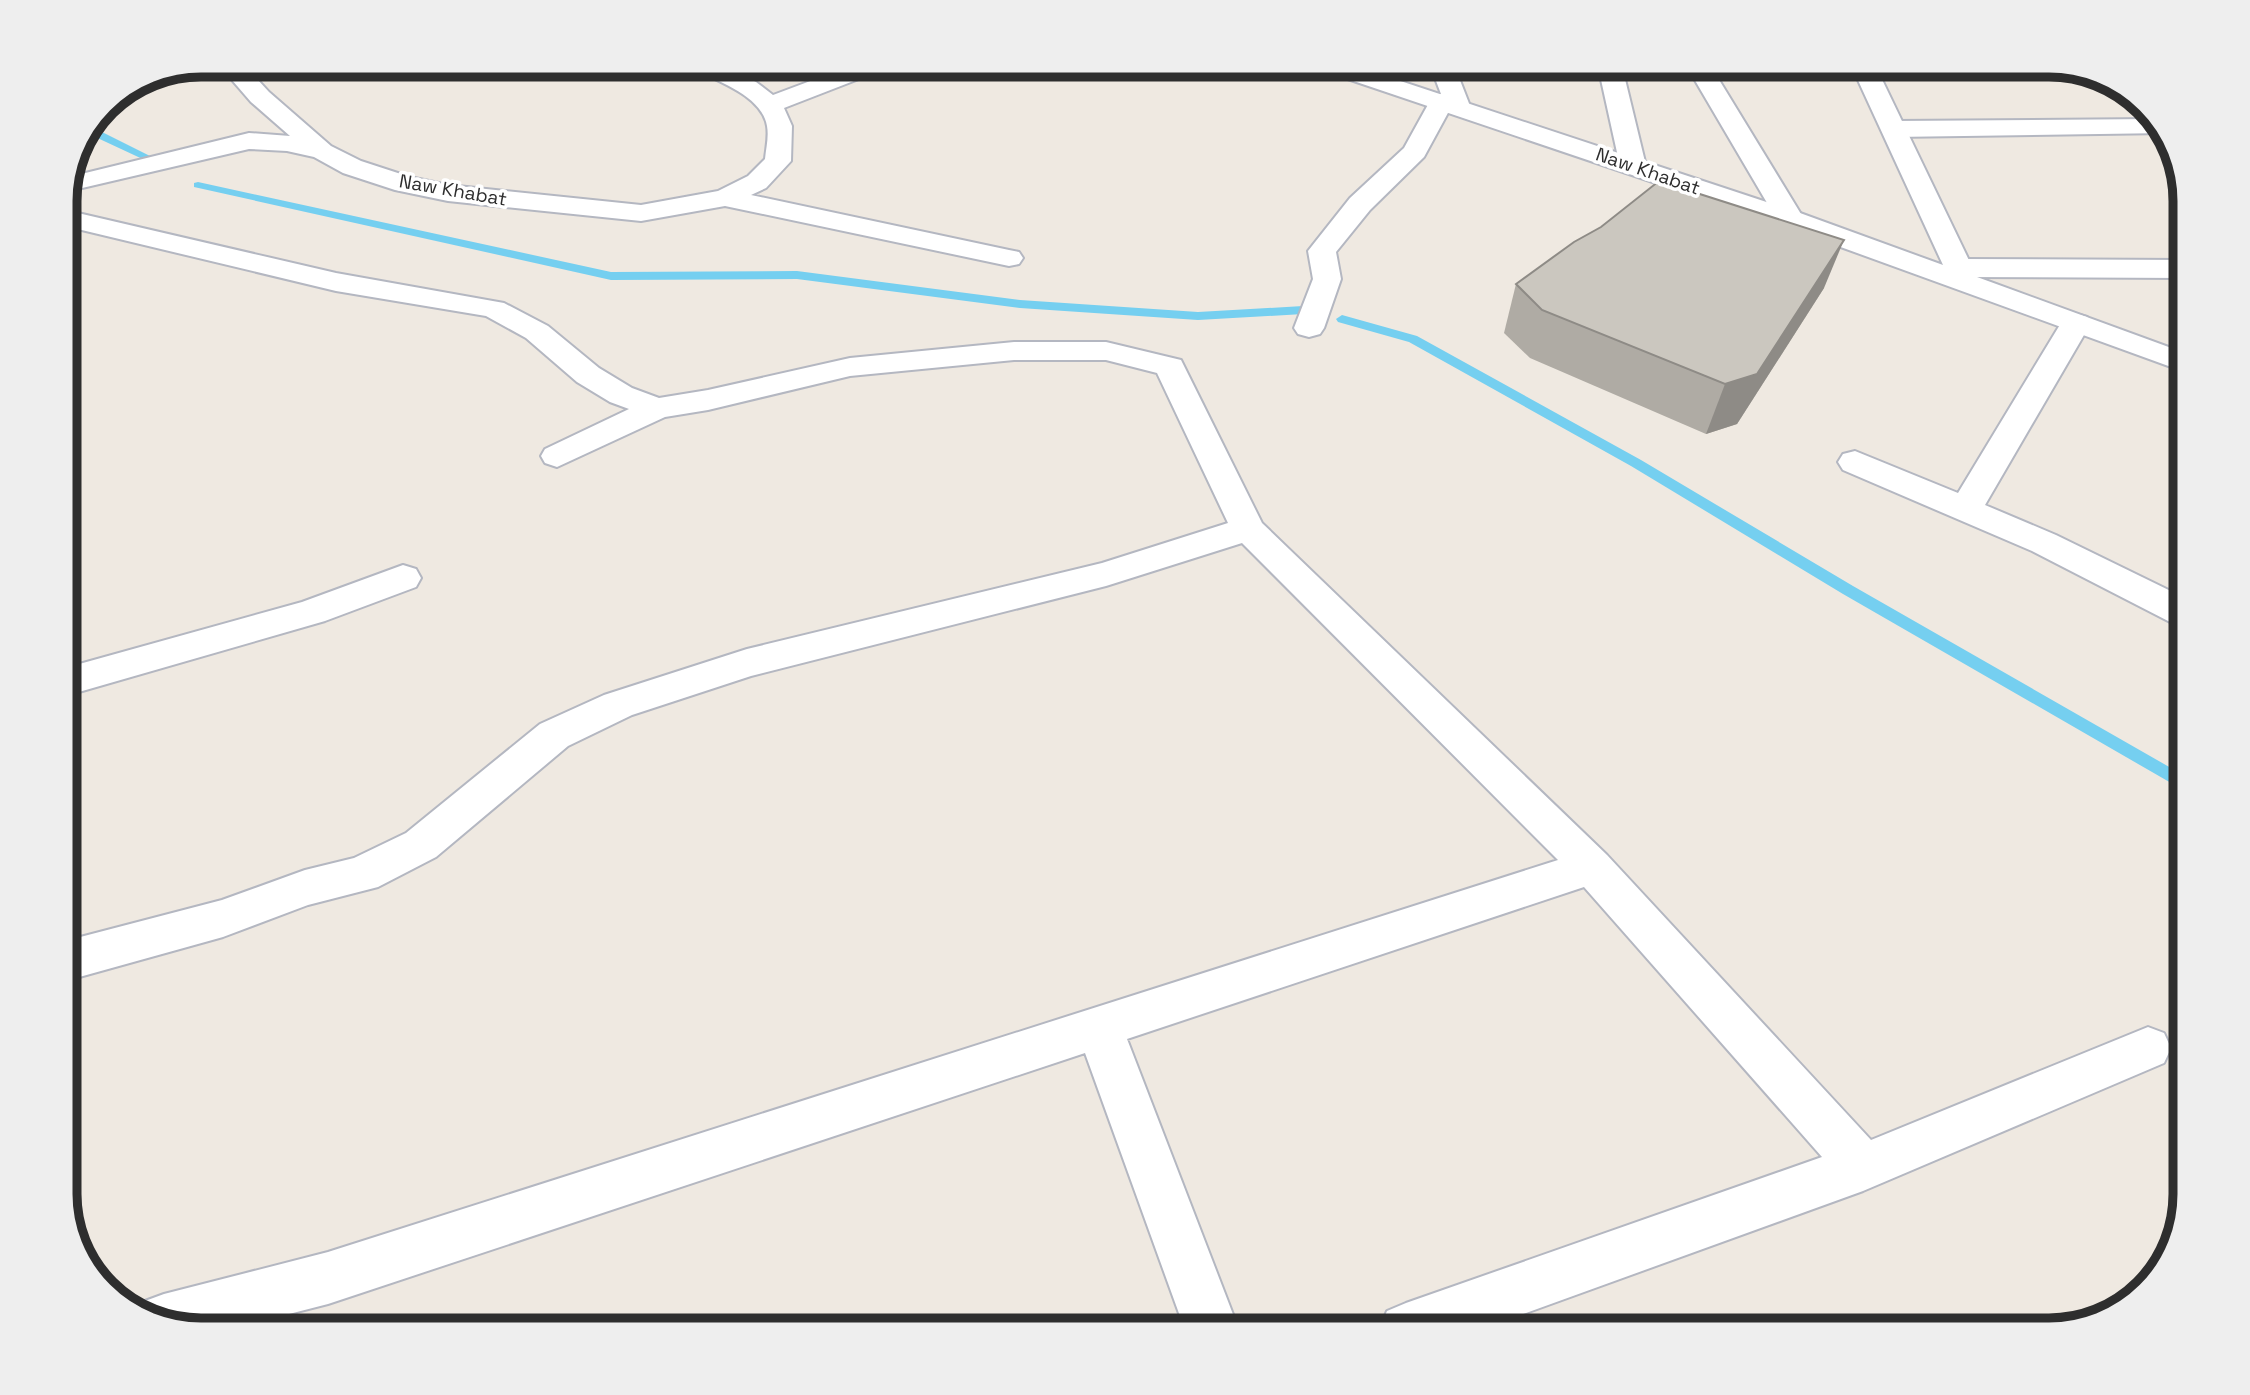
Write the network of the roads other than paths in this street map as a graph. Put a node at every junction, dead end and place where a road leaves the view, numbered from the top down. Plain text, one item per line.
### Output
1 (242, 77) edge
2 (727, 77) edge
3 (843, 77) edge
4 (1367, 77) edge
5 (1445, 77) edge
6 (1612, 77) edge
7 (1705, 77) edge
8 (1869, 77) edge
9 (1450, 103) junction
10 (770, 105) junction
11 (2148, 127) edge
12 (1894, 129) junction
13 (323, 152) junction
14 (1633, 166) junction
15 (78, 183) edge
16 (725, 198) junction
17 (1790, 219) junction
18 (77, 221) edge
19 (1009, 258) dead end
20 (2173, 270) edge
21 (1961, 275) junction
22 (2076, 323) junction
23 (1309, 328) dead end
24 (2173, 359) edge
25 (657, 408) junction
26 (557, 456) dead end
27 (1855, 462) dead end
28 (1965, 510) junction
29 (1248, 529) junction
30 (403, 578) dead end
31 (2173, 608) edge
32 (77, 679) edge
33 (1592, 867) junction
34 (77, 958) edge
35 (1099, 1027) junction
36 (2148, 1048) dead end
37 (1863, 1167) junction
38 (180, 1316) edge
39 (1208, 1318) edge
40 (1440, 1318) edge

1 - 13 street
2 - 10 street
3 - 10 street
4 - 9 street, Naw Khabat
5 - 9 street
6 - 14 street
7 - 17 street
8 - 12 street
9 - 14 street, Naw Khabat
9 - 23 street
10 - 16 street, Naw Khabat
11 - 12 street
12 - 21 street
13 - 15 street, Naw Khabat
13 - 16 street, Naw Khabat
14 - 17 street, Naw Khabat
16 - 19 street
17 - 21 street, Naw Khabat
18 - 25 street
20 - 21 street
21 - 22 street, Naw Khabat
22 - 24 street, Naw Khabat
22 - 28 street
25 - 26 street
25 - 29 street
27 - 28 street
28 - 31 street
29 - 33 street
29 - 34 street
30 - 32 street
33 - 35 street
33 - 37 street
35 - 38 street
35 - 39 street
36 - 37 street
37 - 40 street

